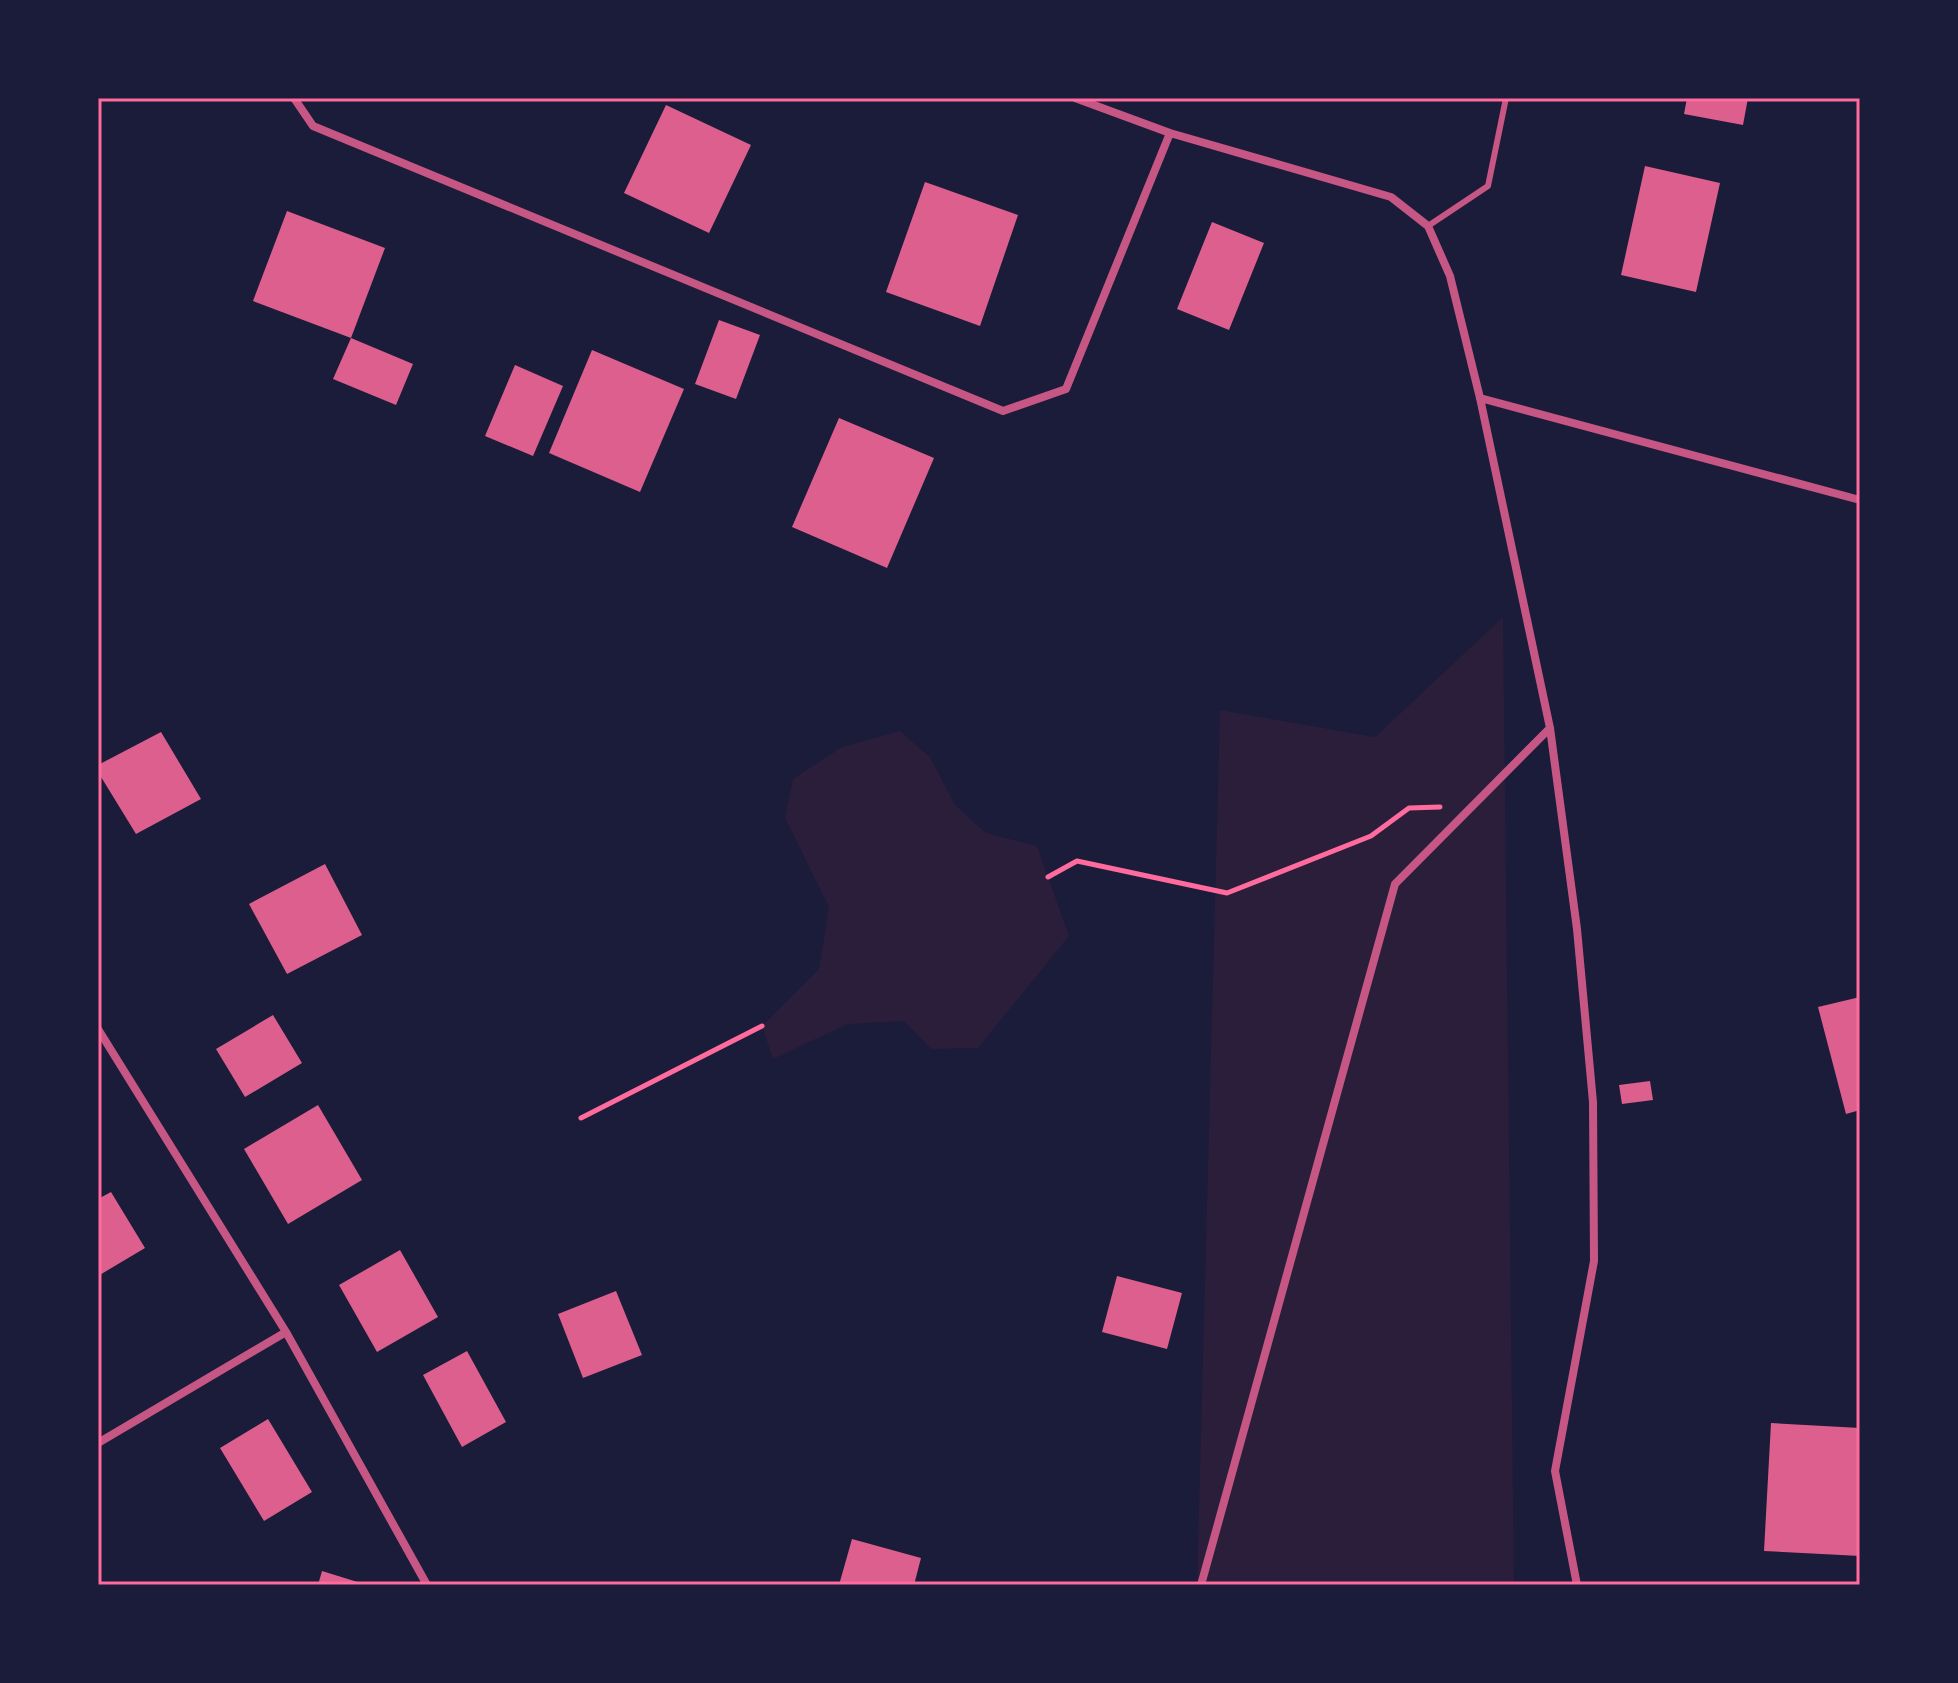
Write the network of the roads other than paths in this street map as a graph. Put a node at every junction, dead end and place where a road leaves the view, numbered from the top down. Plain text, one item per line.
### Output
1 (294, 98) edge
2 (1075, 98) edge
3 (1506, 98) edge
4 (1170, 133) junction
5 (1428, 226) junction
6 (1480, 398) junction
7 (1860, 500) edge
8 (1550, 728) junction
9 (98, 1029) edge
10 (286, 1332) junction
11 (98, 1443) edge
12 (427, 1585) edge
13 (1201, 1585) edge
14 (1577, 1585) edge

1 - 4 street
2 - 4 street
3 - 5 lane
4 - 5 street
5 - 6 street
6 - 7 street
6 - 8 street
8 - 13 street
8 - 14 street
9 - 10 street
10 - 11 street
10 - 12 street

